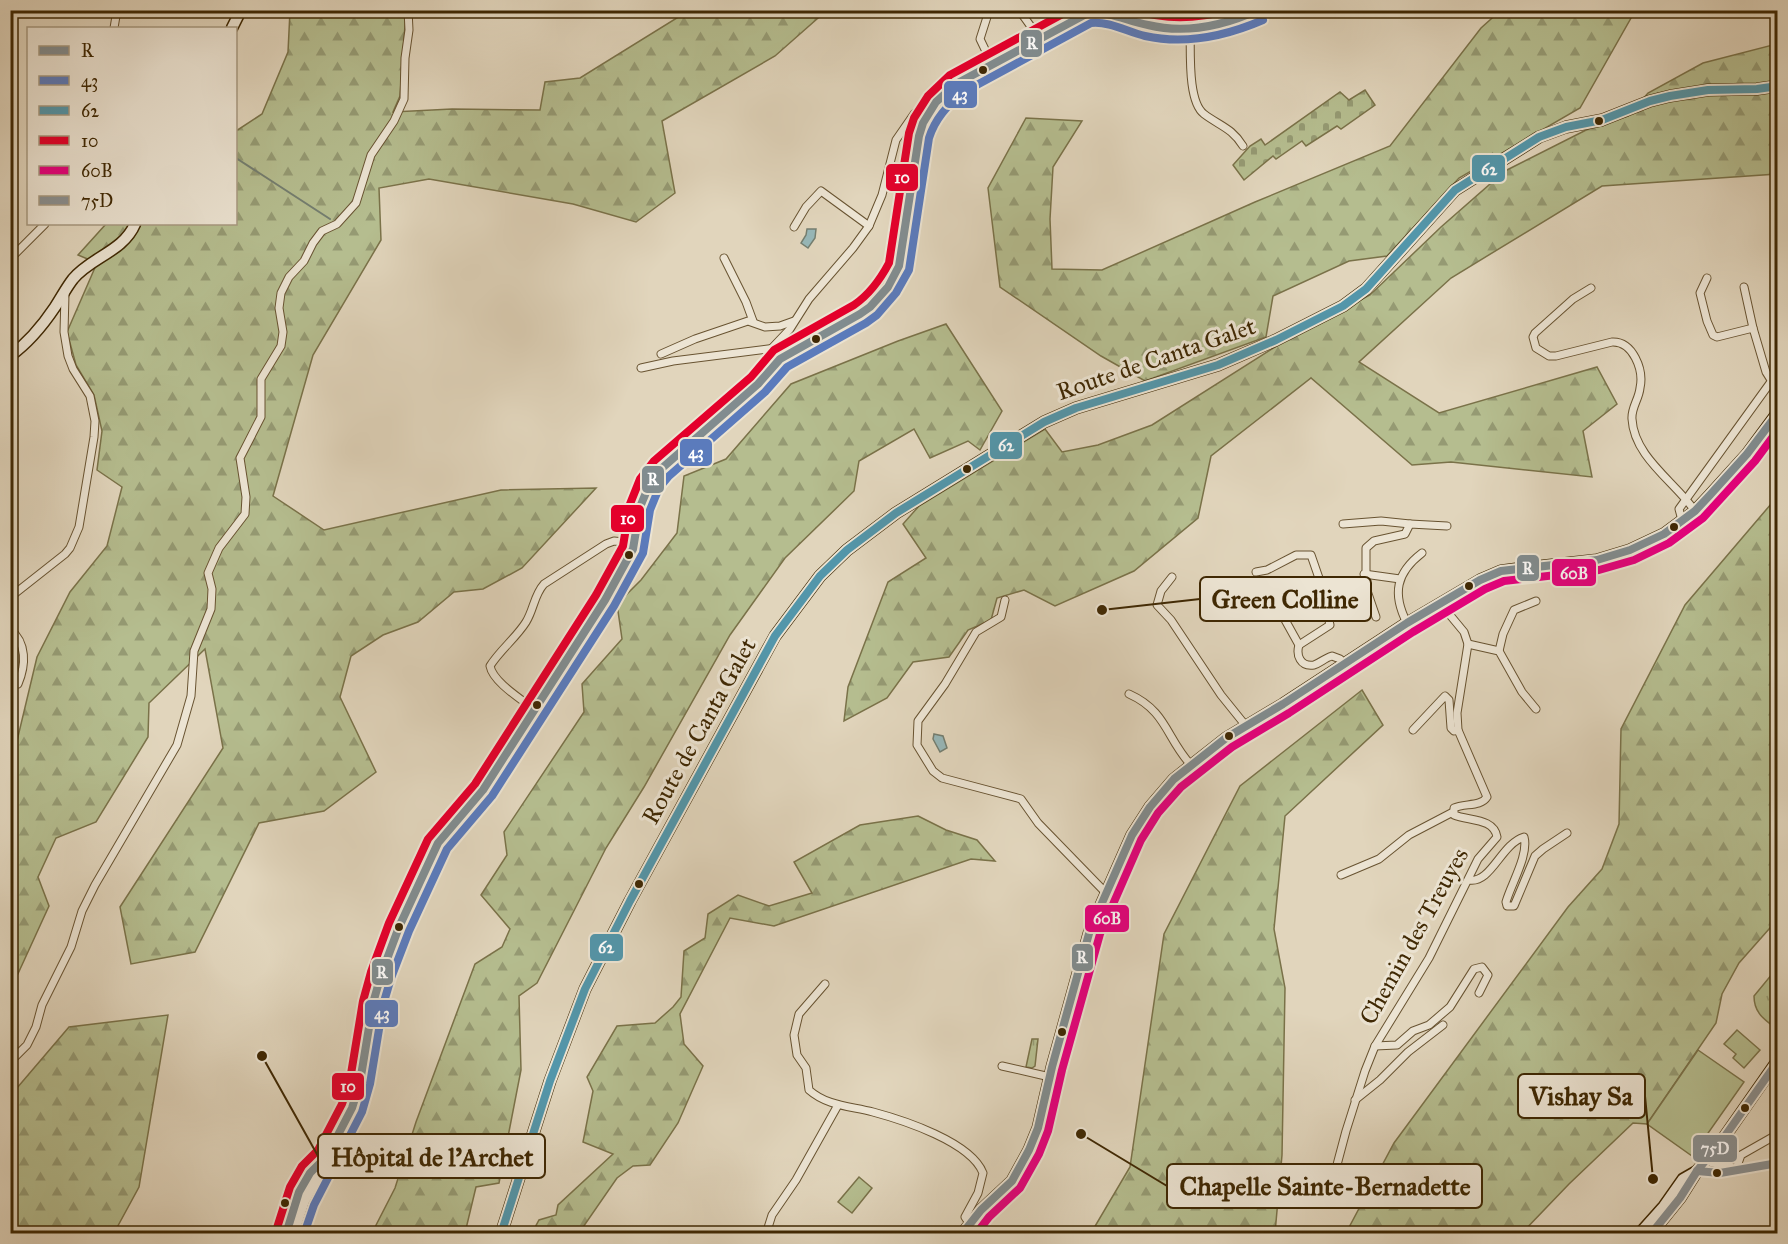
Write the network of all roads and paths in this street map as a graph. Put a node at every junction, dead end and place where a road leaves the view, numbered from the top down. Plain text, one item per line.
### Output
1 (117, 10) edge
2 (241, 10) edge
3 (408, 10) edge
4 (983, 10) edge
5 (1019, 10) edge
6 (1259, 10) edge
7 (1101, 11) edge
8 (114, 27) edge
9 (232, 27) edge
10 (1190, 29) junction
11 (1050, 33) junction
12 (992, 64) junction
13 (1778, 86) edge
14 (936, 102) junction
15 (1243, 146) dead end
16 (44, 225) edge
17 (134, 225) edge
18 (869, 226) junction
19 (794, 227) dead end
20 (724, 258) dead end
21 (10, 260) edge
22 (1707, 278) dead end
23 (1744, 287) dead end
24 (1591, 288) dead end
25 (66, 291) junction
26 (799, 318) junction
27 (753, 321) junction
28 (1754, 328) junction
29 (807, 343) junction
30 (772, 348) junction
31 (661, 354) dead end
32 (10, 356) edge
33 (641, 368) dead end
34 (1778, 372) edge
35 (1771, 380) junction
36 (1778, 412) edge
37 (1686, 498) junction
38 (1695, 511) junction
39 (1682, 520) junction
40 (1343, 524) dead end
41 (1410, 524) junction
42 (1447, 526) dead end
43 (634, 543) junction
44 (1422, 553) dead end
45 (1256, 572) dead end
46 (1364, 574) junction
47 (1172, 577) dead end
48 (1400, 579) junction
49 (1005, 600) dead end
50 (1274, 600) dead end
51 (1536, 601) dead end
52 (10, 603) edge
53 (1440, 603) junction
54 (1376, 617) dead end
55 (1407, 623) junction
56 (10, 629) edge
57 (1468, 644) junction
58 (1299, 645) junction
59 (1499, 651) junction
60 (1344, 665) junction
61 (18, 684) dead end
62 (1129, 694) dead end
63 (1536, 709) dead end
64 (534, 710) junction
65 (1246, 726) junction
66 (1413, 730) dead end
67 (1458, 730) junction
68 (1191, 765) junction
69 (1453, 812) junction
70 (1567, 833) dead end
71 (1341, 875) dead end
72 (1469, 880) junction
73 (1106, 893) junction
74 (825, 984) dead end
75 (1479, 993) dead end
76 (1443, 1025) dead end
77 (1375, 1046) junction
78 (1778, 1060) edge
79 (10, 1062) edge
80 (1002, 1066) dead end
81 (1050, 1077) junction
82 (1355, 1100) junction
83 (838, 1105) junction
84 (1778, 1134) edge
85 (1705, 1161) junction
86 (1778, 1163) edge
87 (1736, 1169) junction
88 (1697, 1171) junction
89 (308, 1184) junction
90 (1307, 1192) dead end
91 (969, 1223) junction
92 (286, 1233) edge
93 (293, 1233) edge
94 (501, 1233) edge
95 (766, 1233) edge
96 (962, 1233) edge
97 (1639, 1233) edge
98 (1652, 1233) edge

1 - 8 street
2 - 9 street
3 - 79 street
4 - 12 street
5 - 11 street
6 - 10 street
7 - 10 street
7 - 11 street
10 - 15 street
11 - 12 street
12 - 14 street
13 - 94 street, Route de Canta Galet
14 - 18 street
14 - 29 street
16 - 21 street
17 - 25 street
18 - 19 street
18 - 26 street
20 - 27 street
22 - 28 street
23 - 28 street
24 - 37 street
25 - 32 street
25 - 52 street
26 - 27 street
26 - 30 street
27 - 31 street
28 - 35 street
29 - 30 street
29 - 43 street
30 - 33 street
34 - 35 street
35 - 37 street
36 - 38 street
37 - 38 street
37 - 39 street
38 - 39 street
39 - 53 street
40 - 41 street
41 - 42 street
41 - 46 street
43 - 64 street
43 - 64 street
44 - 48 street
45 - 58 street
46 - 48 street
46 - 54 street
47 - 65 street
48 - 55 street
49 - 73 street
50 - 58 street
51 - 59 street
53 - 55 street
53 - 57 street
55 - 60 street
56 - 61 street
57 - 59 street
57 - 67 street, Chemin des Treuyes
58 - 60 street
59 - 63 street
60 - 65 street
62 - 68 street
64 - 89 street
65 - 68 street
66 - 67 street
67 - 69 street, Chemin des Treuyes
68 - 73 street
69 - 71 street
69 - 72 street, Chemin des Treuyes
70 - 72 street
72 - 77 street, Chemin des Treuyes
73 - 81 street
74 - 83 street
75 - 77 street
76 - 82 street
77 - 82 street, Chemin des Treuyes
78 - 85 street
80 - 81 street
81 - 91 street
82 - 90 street, Chemin des Treuyes
83 - 91 street
83 - 95 street
84 - 87 street
85 - 87 street
85 - 88 street
86 - 87 street
87 - 88 street
88 - 97 street
88 - 98 street
89 - 92 street
89 - 93 street
91 - 96 street

